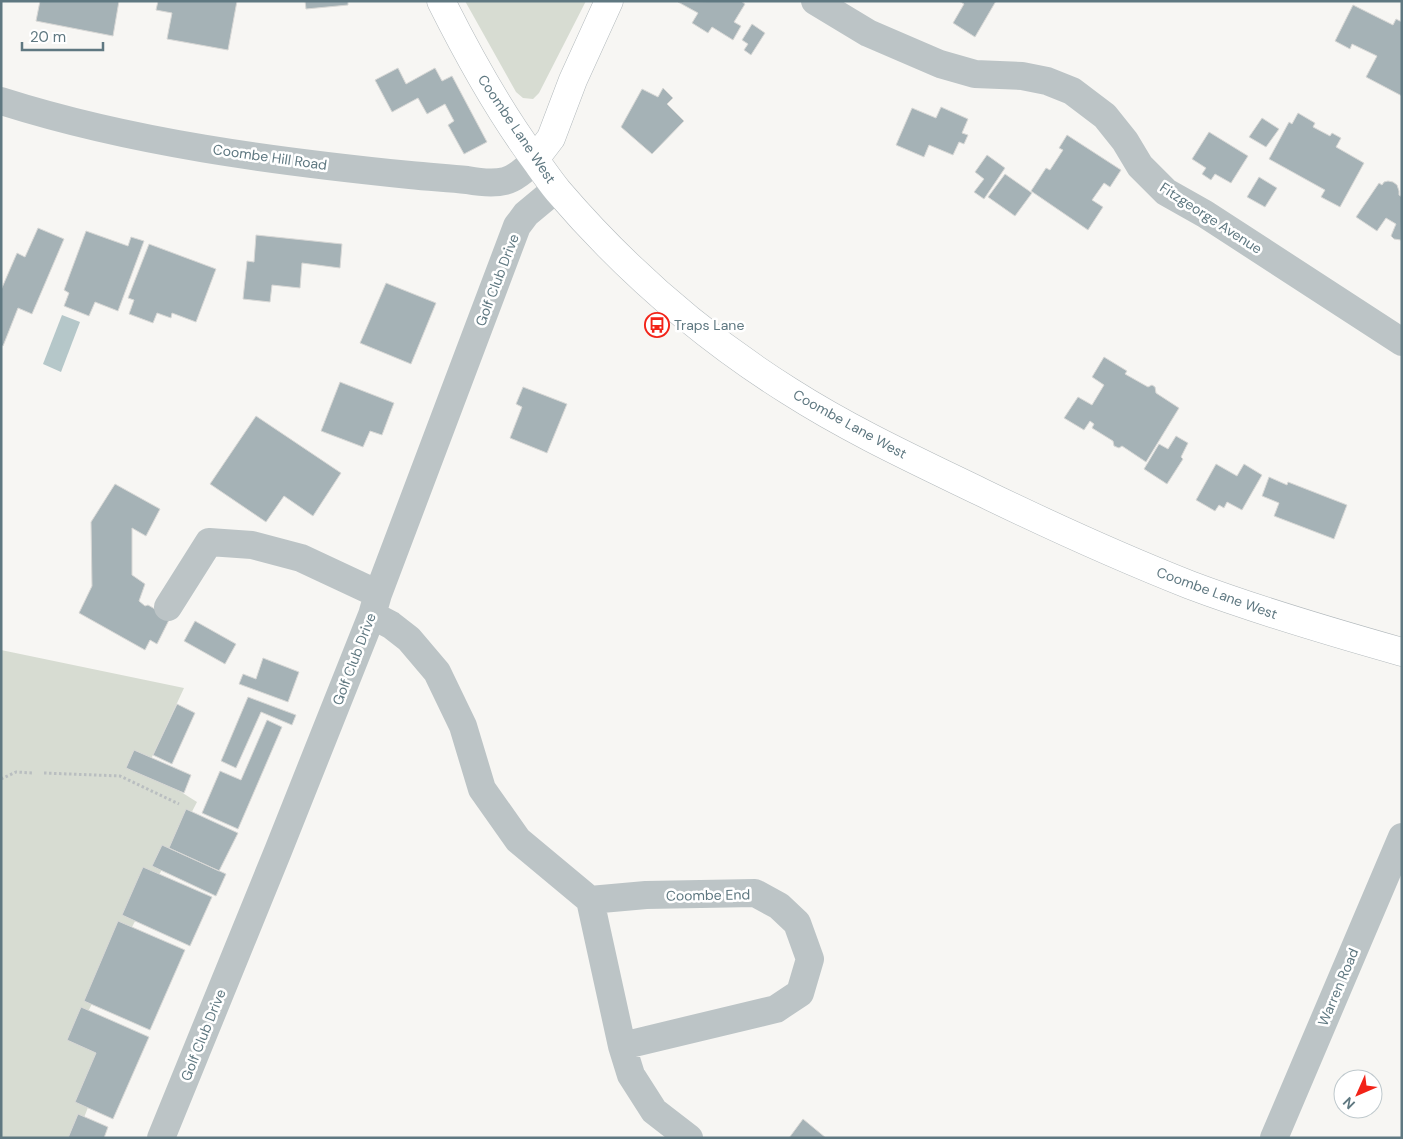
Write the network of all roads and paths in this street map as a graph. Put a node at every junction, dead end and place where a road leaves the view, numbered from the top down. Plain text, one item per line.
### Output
1 (442, 1) edge
2 (609, 1) edge
3 (815, 1) edge
4 (1, 101) edge
5 (535, 160) junction
6 (556, 189) junction
7 (1402, 342) edge
8 (375, 604) junction
9 (168, 607) dead end
10 (1402, 652) edge
11 (33, 773) dead end
12 (44, 773) dead end
13 (1, 779) edge
14 (179, 804) dead end
15 (1402, 837) edge
16 (590, 900) junction
17 (622, 1046) junction
18 (161, 1138) edge
19 (689, 1138) edge
20 (1274, 1138) edge

1 - 5 main road, Coombe Lane West
2 - 5 main road
3 - 7 street, Fitzgeorge Avenue
4 - 5 street, Coombe Hill Road
5 - 6 main road, Coombe Lane West
6 - 8 street, Golf Club Drive
6 - 10 main road, Coombe Lane West
8 - 9 street
8 - 16 street
8 - 18 street, Golf Club Drive
11 - 13 path
12 - 14 path
15 - 20 street, Warren Road
16 - 17 street
16 - 17 street, Coombe End
17 - 19 street

